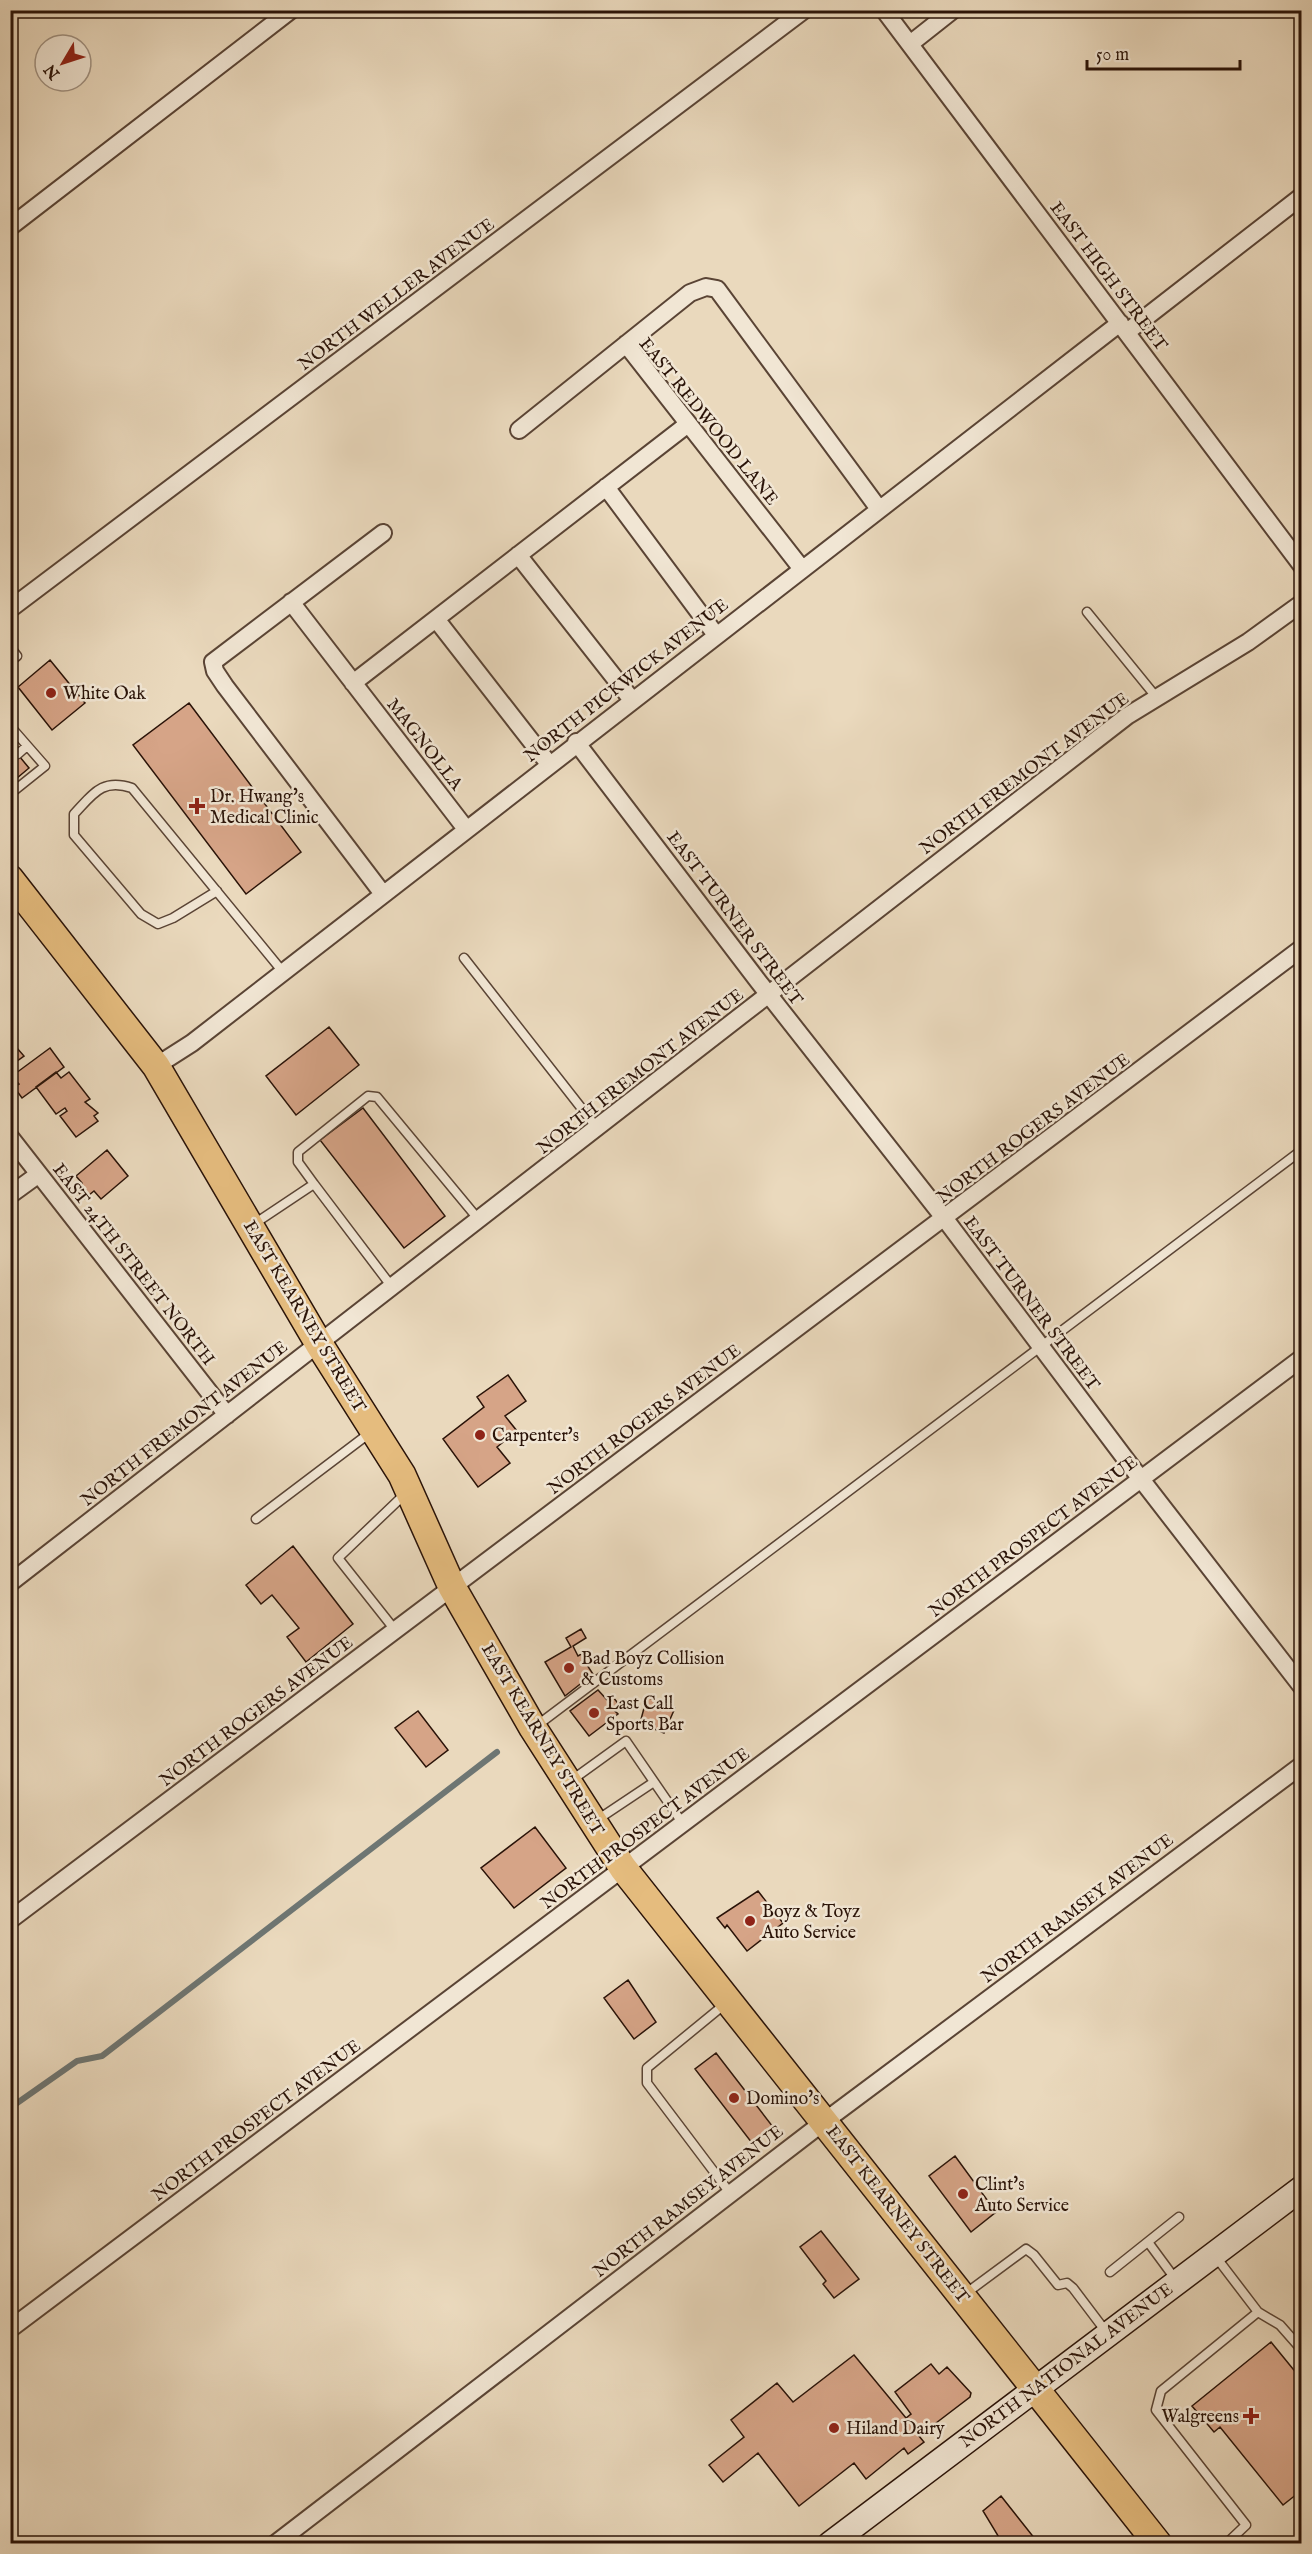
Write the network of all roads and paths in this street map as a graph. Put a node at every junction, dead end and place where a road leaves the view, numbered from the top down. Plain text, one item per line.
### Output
1 (804, 10) edge
2 (884, 10) edge
3 (953, 10) edge
4 (280, 14) edge
5 (910, 44) junction
6 (1302, 196) edge
7 (10, 227) edge
8 (1123, 328) junction
9 (626, 344) junction
10 (688, 424) junction
11 (519, 430) dead end
12 (606, 488) junction
13 (879, 509) junction
14 (383, 533) dead end
15 (518, 555) junction
16 (1302, 566) edge
17 (802, 569) junction
18 (291, 602) junction
19 (1302, 603) edge
20 (10, 609) edge
21 (1087, 612) dead end
22 (436, 619) junction
23 (716, 635) junction
24 (10, 647) edge
25 (10, 662) edge
26 (353, 683) junction
27 (1157, 698) junction
28 (632, 700) junction
29 (10, 726) edge
30 (576, 742) junction
31 (27, 746) junction
32 (18, 754) dead end
33 (549, 764) junction
34 (10, 794) edge
35 (466, 829) junction
36 (10, 879) edge
37 (217, 891) junction
38 (383, 894) junction
39 (1302, 948) edge
40 (464, 958) dead end
41 (283, 972) junction
42 (769, 995) junction
43 (156, 1066) junction
44 (597, 1128) junction
45 (10, 1137) edge
46 (1302, 1150) edge
47 (39, 1174) junction
48 (314, 1184) junction
49 (10, 1195) edge
50 (945, 1219) junction
51 (479, 1220) junction
52 (251, 1226) junction
53 (392, 1287) junction
54 (319, 1344) junction
55 (1041, 1348) junction
56 (1302, 1358) edge
57 (227, 1415) junction
58 (374, 1430) junction
59 (1141, 1480) junction
60 (409, 1491) junction
61 (256, 1519) dead end
62 (10, 1582) edge
63 (452, 1587) junction
64 (395, 1630) junction
65 (1302, 1687) edge
66 (533, 1728) junction
67 (1302, 1765) edge
68 (654, 1782) junction
69 (568, 1783) junction
70 (594, 1822) junction
71 (682, 1824) junction
72 (623, 1868) junction
73 (10, 1920) edge
74 (729, 2001) junction
75 (825, 2121) junction
76 (1302, 2188) edge
77 (730, 2193) junction
78 (1179, 2217) dead end
79 (1148, 2242) junction
80 (1214, 2254) junction
81 (1110, 2272) dead end
82 (1177, 2281) junction
83 (963, 2296) junction
84 (1258, 2312) junction
85 (10, 2329) edge
86 (1107, 2334) junction
87 (1302, 2350) edge
88 (1035, 2388) junction
89 (275, 2544) edge
90 (830, 2544) edge
91 (1158, 2544) edge
92 (1226, 2544) edge

1 - 20 street, NORTH WELLER AVENUE
2 - 5 street, EAST HIGH STREET
3 - 5 street
4 - 7 street
5 - 8 street, EAST HIGH STREET
6 - 8 street, NORTH PICKWICK AVENUE
8 - 13 street, NORTH PICKWICK AVENUE
8 - 16 street, EAST HIGH STREET
9 - 10 street, EAST REDWOOD LANE
9 - 11 street, EAST REDWOOD LANE
9 - 13 street
10 - 12 street
10 - 17 street, EAST REDWOOD LANE
12 - 15 street
12 - 23 street
13 - 17 street, NORTH PICKWICK AVENUE
14 - 18 street
15 - 22 street
15 - 28 street
17 - 23 street, NORTH PICKWICK AVENUE
18 - 26 street, MAGNOLLA
18 - 38 street
19 - 27 street, NORTH FREMONT AVENUE
21 - 27 lane
22 - 26 street
22 - 33 street
23 - 28 street, NORTH PICKWICK AVENUE
24 - 25 lane
26 - 35 street, MAGNOLLA
27 - 42 street, NORTH FREMONT AVENUE
28 - 30 street, NORTH PICKWICK AVENUE
29 - 31 lane
30 - 33 street, NORTH PICKWICK AVENUE
30 - 42 street, EAST TURNER STREET
31 - 32 lane
31 - 34 lane
33 - 35 street, NORTH PICKWICK AVENUE
35 - 38 street, NORTH PICKWICK AVENUE
36 - 43 main road, EAST KEARNEY STREET
37 - 37 lane
37 - 41 lane
38 - 41 street, NORTH PICKWICK AVENUE
39 - 50 street, NORTH ROGERS AVENUE
40 - 44 lane
41 - 43 street, NORTH PICKWICK AVENUE
42 - 44 street, NORTH FREMONT AVENUE
42 - 50 street, EAST TURNER STREET
43 - 52 main road, EAST KEARNEY STREET
44 - 51 street, NORTH FREMONT AVENUE
45 - 47 street, EAST 24TH STREET NORTH
46 - 55 lane
47 - 49 street
47 - 57 street, EAST 24TH STREET NORTH
48 - 51 lane
48 - 52 lane
48 - 53 lane
50 - 55 street, EAST TURNER STREET
50 - 63 street, NORTH ROGERS AVENUE
51 - 53 street, NORTH FREMONT AVENUE
52 - 54 main road, EAST KEARNEY STREET
53 - 54 street, NORTH FREMONT AVENUE
54 - 57 street, NORTH FREMONT AVENUE
54 - 58 main road, EAST KEARNEY STREET
55 - 59 street, EAST TURNER STREET
55 - 66 lane
56 - 59 street, NORTH PROSPECT AVENUE
57 - 62 street, NORTH FREMONT AVENUE
58 - 60 main road, EAST KEARNEY STREET
58 - 61 lane
59 - 65 street, EAST TURNER STREET
59 - 71 street, NORTH PROSPECT AVENUE
60 - 63 main road, EAST KEARNEY STREET
60 - 64 lane
63 - 64 street, NORTH ROGERS AVENUE
63 - 66 main road, EAST KEARNEY STREET
64 - 73 street, NORTH ROGERS AVENUE
66 - 69 main road, EAST KEARNEY STREET
67 - 75 street, NORTH RAMSEY AVENUE
68 - 69 lane
68 - 70 lane
68 - 71 lane
69 - 70 main road, EAST KEARNEY STREET
70 - 72 main road, EAST KEARNEY STREET
71 - 72 street, NORTH PROSPECT AVENUE
72 - 74 main road, EAST KEARNEY STREET
72 - 85 street, NORTH PROSPECT AVENUE
74 - 75 main road, EAST KEARNEY STREET
74 - 77 lane
75 - 77 street, NORTH RAMSEY AVENUE
75 - 83 main road, EAST KEARNEY STREET
76 - 80 main road, NORTH NATIONAL AVENUE
77 - 89 street, NORTH RAMSEY AVENUE
78 - 79 lane
79 - 81 lane
79 - 82 lane
80 - 82 main road, NORTH NATIONAL AVENUE
80 - 84 lane
82 - 86 main road, NORTH NATIONAL AVENUE
83 - 86 lane
83 - 88 main road, EAST KEARNEY STREET
84 - 87 lane
84 - 92 lane
86 - 88 main road, NORTH NATIONAL AVENUE
88 - 90 main road, NORTH NATIONAL AVENUE
88 - 91 main road, EAST KEARNEY STREET

